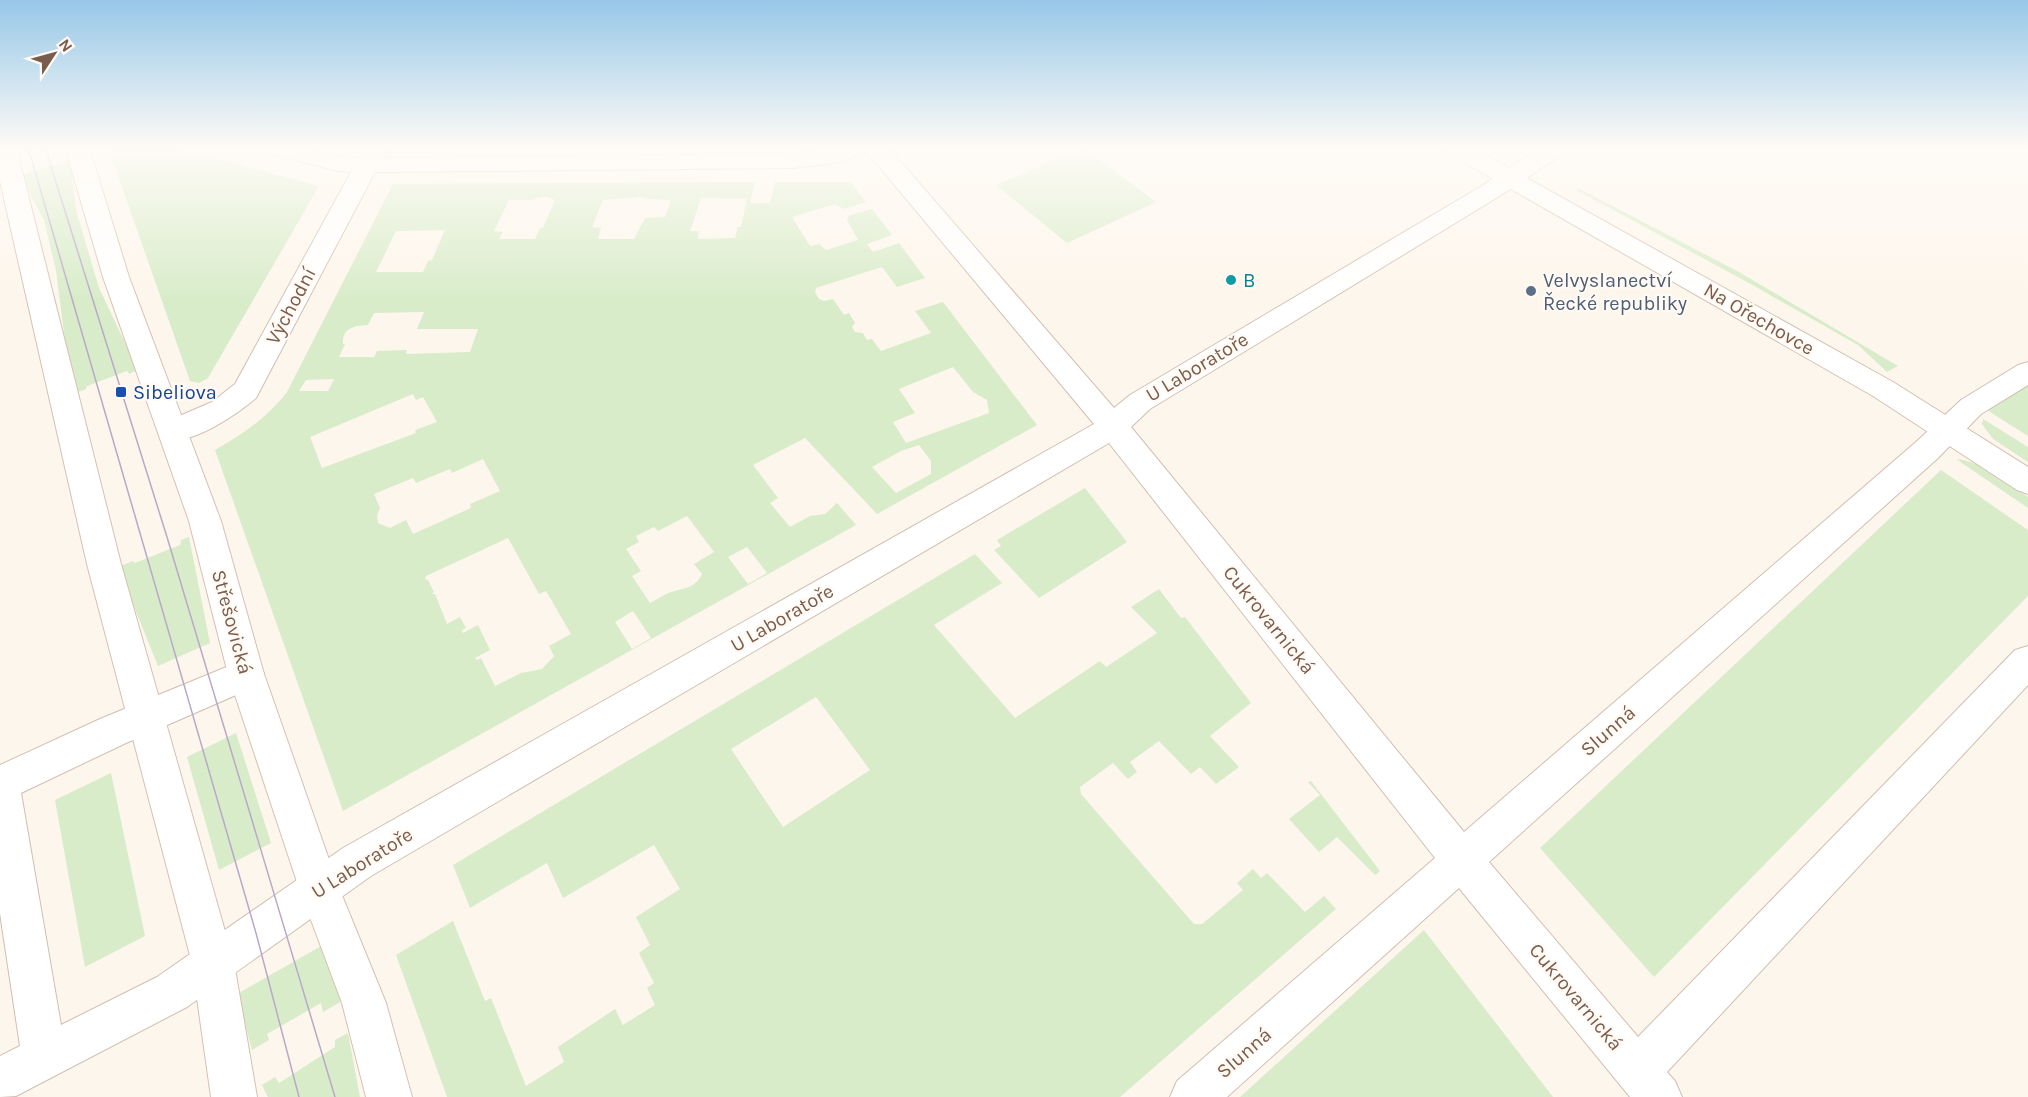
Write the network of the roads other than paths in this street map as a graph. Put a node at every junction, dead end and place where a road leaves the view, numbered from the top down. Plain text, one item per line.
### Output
1 (16, 198) edge
2 (92, 198) edge
3 (349, 198) edge
4 (919, 198) edge
5 (1478, 198) edge
6 (1548, 198) edge
7 (2028, 372) edge
8 (1113, 426) junction
9 (1947, 429) junction
10 (174, 431) junction
11 (2028, 482) edge
12 (2028, 661) edge
13 (246, 674) junction
14 (147, 716) junction
15 (0, 784) edge
16 (1463, 862) junction
17 (319, 888) junction
18 (213, 963) junction
19 (44, 1057) junction
20 (0, 1080) edge
21 (1648, 1084) edge
22 (234, 1097) edge
23 (389, 1097) edge
24 (1193, 1097) edge

1 - 14 street
2 - 10 street, Střešovická
3 - 10 street, Východní
4 - 8 street, Cukrovarnická
5 - 8 street, U Laboratoře
6 - 9 street, Na Ořechovce
7 - 9 street, Slunná
8 - 16 street, Cukrovarnická
8 - 17 street, U Laboratoře
9 - 11 street, Na Ořechovce
9 - 16 street, Slunná
10 - 13 street, Střešovická
12 - 21 street
13 - 14 street
13 - 17 street, Střešovická
14 - 15 street
14 - 18 street
15 - 19 street
16 - 21 street, Cukrovarnická
16 - 24 street, Slunná
17 - 18 street, U Laboratoře
17 - 23 street, Střešovická
18 - 19 street, U Laboratoře
18 - 22 street
19 - 20 street, U Laboratoře

